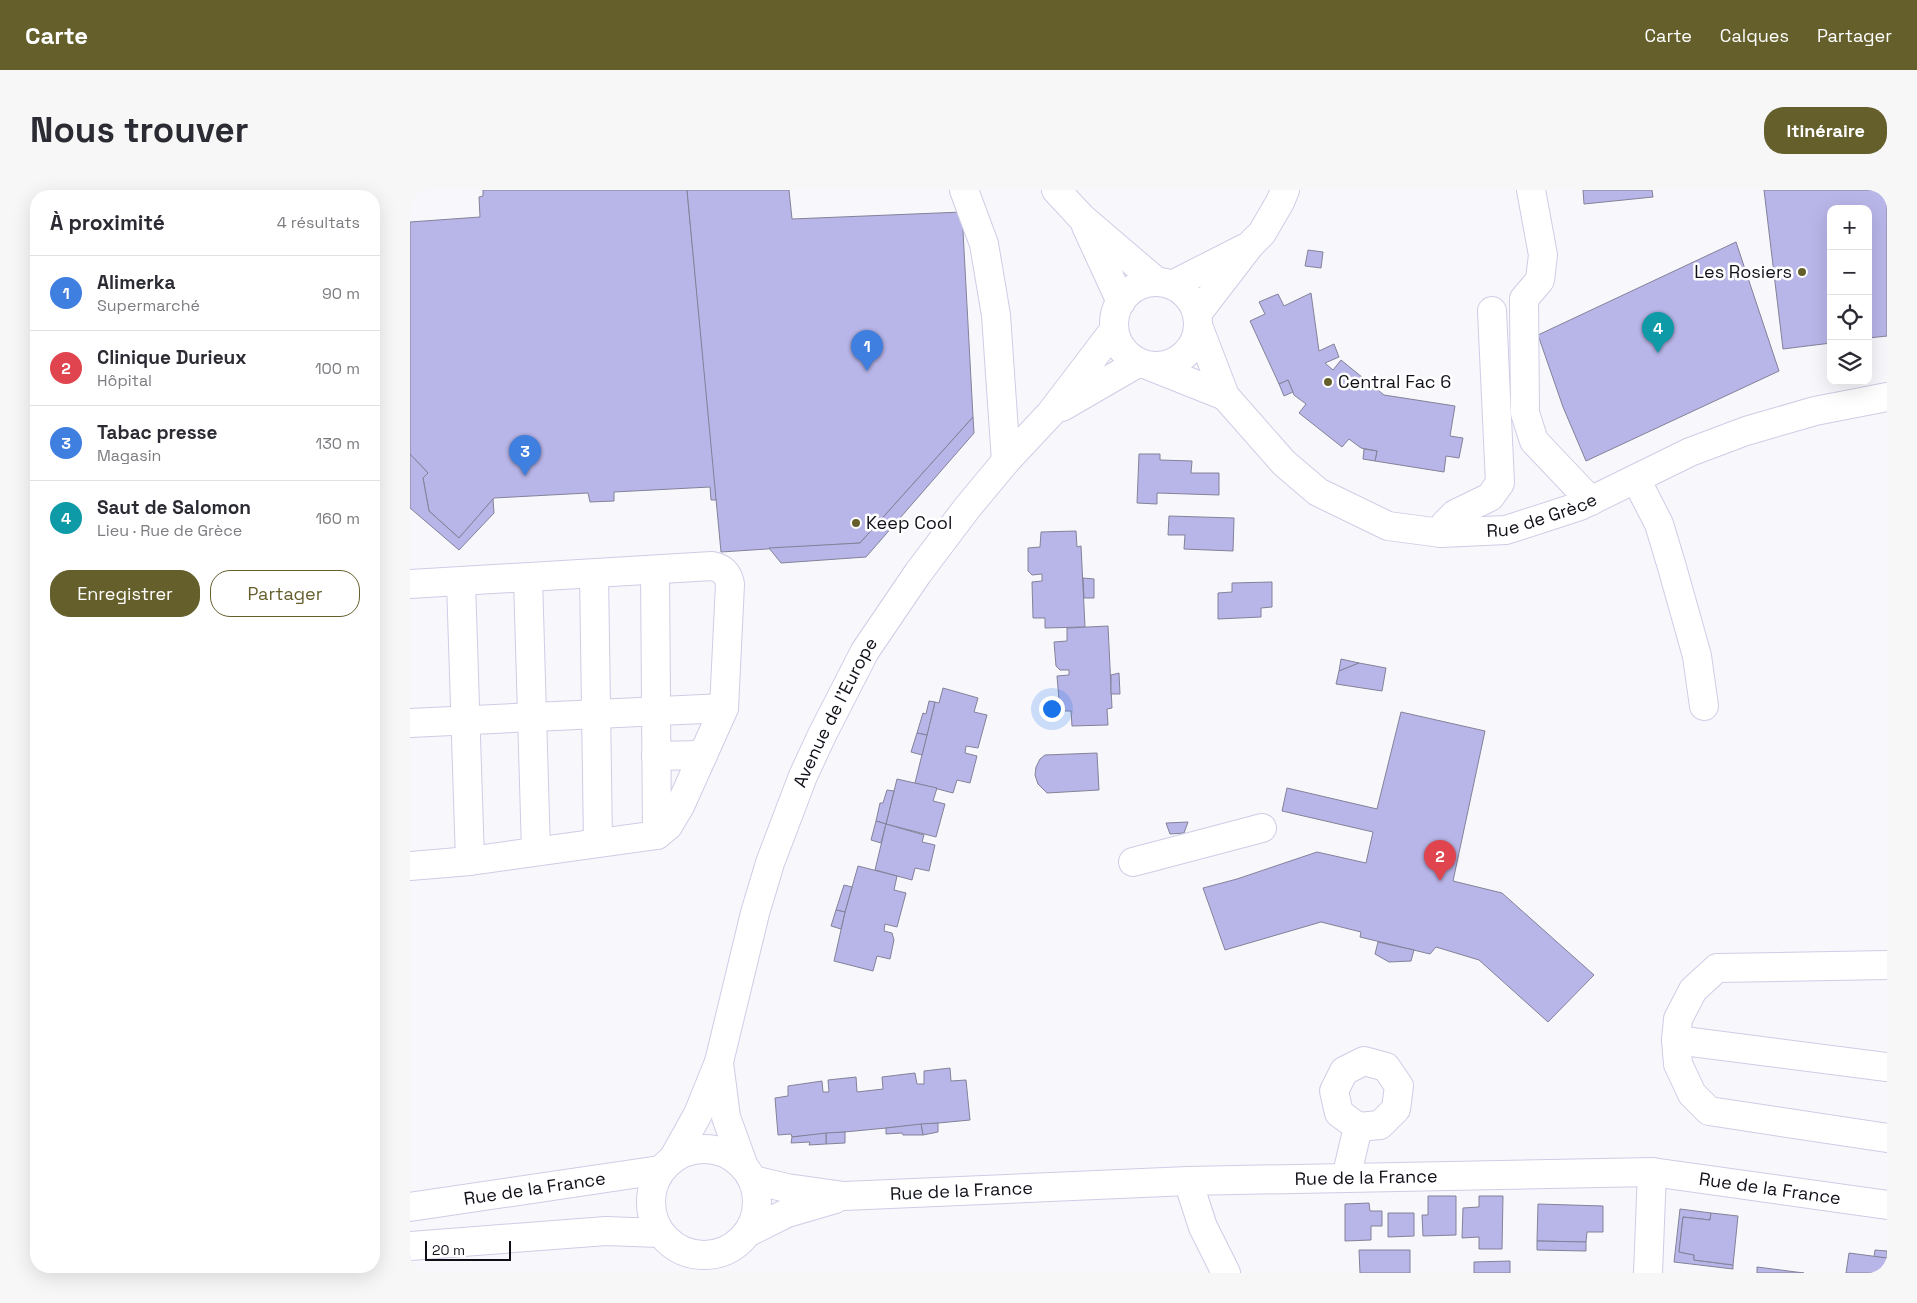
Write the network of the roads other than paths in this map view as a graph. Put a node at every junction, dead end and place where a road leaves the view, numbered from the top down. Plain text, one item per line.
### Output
1 (964, 190) edge
2 (1056, 190) edge
3 (1285, 190) edge
4 (1531, 190) edge
5 (1082, 218) junction
6 (1250, 244) junction
7 (1164, 283) junction
8 (1121, 302) junction
9 (1492, 311) dead end
10 (1198, 321) junction
11 (1114, 330) junction
12 (1145, 365) junction
13 (1225, 396) junction
14 (1887, 397) edge
15 (1050, 414) junction
16 (1006, 461) junction
17 (1636, 479) junction
18 (1591, 500) junction
19 (1440, 533) junction
20 (655, 570) junction
21 (594, 574) junction
22 (528, 578) junction
23 (461, 582) junction
24 (410, 584) edge
25 (1704, 706) dead end
26 (724, 708) junction
27 (656, 711) junction
28 (596, 714) junction
29 (532, 717) junction
30 (466, 720) junction
31 (410, 723) edge
32 (703, 755) junction
33 (656, 756) junction
34 (1262, 828) dead end
35 (657, 835) junction
36 (598, 842) junction
37 (536, 851) junction
38 (470, 861) junction
39 (1133, 862) dead end
40 (410, 866) edge
41 (1887, 965) edge
42 (1676, 1040) junction
43 (719, 1062) junction
44 (1887, 1067) edge
45 (1358, 1126) dead end
46 (1887, 1138) edge
47 (667, 1164) junction
48 (748, 1172) junction
49 (1652, 1172) junction
50 (1346, 1178) junction
51 (1188, 1181) junction
52 (844, 1196) junction
53 (1887, 1205) edge
54 (410, 1207) edge
55 (666, 1239) junction
56 (741, 1239) junction
57 (410, 1246) edge
58 (685, 1273) edge
59 (726, 1273) edge
60 (1226, 1273) edge
61 (1648, 1273) edge

1 - 16 street
2 - 5 street
3 - 6 street
4 - 18 street
5 - 7 street
5 - 8 street
6 - 7 street
6 - 10 street
7 - 8 street
7 - 10 street
8 - 11 street
9 - 19 street
10 - 12 street
10 - 13 street, Rue de Grèce
11 - 12 street
11 - 15 street, Avenue de l'Europe
12 - 13 street, Rue de Grèce
12 - 15 street, Avenue de l'Europe
13 - 19 street, Rue de Grèce
14 - 17 street, Rue de Grèce
15 - 16 street, Avenue de l'Europe
16 - 43 street, Avenue de l'Europe
17 - 18 street, Rue de Grèce
17 - 25 street
18 - 19 street, Rue de Grèce
20 - 21 street
20 - 26 street
20 - 27 street
21 - 22 street
21 - 28 street
22 - 23 street
22 - 29 street
23 - 24 street
23 - 30 street
26 - 27 street
26 - 32 street
27 - 28 street
27 - 33 street
28 - 29 street
28 - 36 street
29 - 30 street
29 - 37 street
30 - 31 street
30 - 38 street
32 - 33 street
32 - 35 street
33 - 35 street
34 - 39 street
35 - 36 street
36 - 37 street
37 - 38 street
38 - 40 street
41 - 42 street
42 - 44 street
42 - 46 street
43 - 47 street, Avenue de l'Europe
43 - 48 street, Avenue de l'Europe
45 - 50 street
47 - 48 street
47 - 54 street, Rue de la France
47 - 55 street
48 - 52 street, Rue de la France
48 - 56 street
49 - 50 street, Rue de la France
49 - 53 street, Rue de la France
49 - 61 street
50 - 51 street, Rue de la France
51 - 52 street, Rue de la France
51 - 60 street
52 - 56 street, Rue de la France
55 - 56 street
55 - 57 street
55 - 58 street
56 - 59 street

